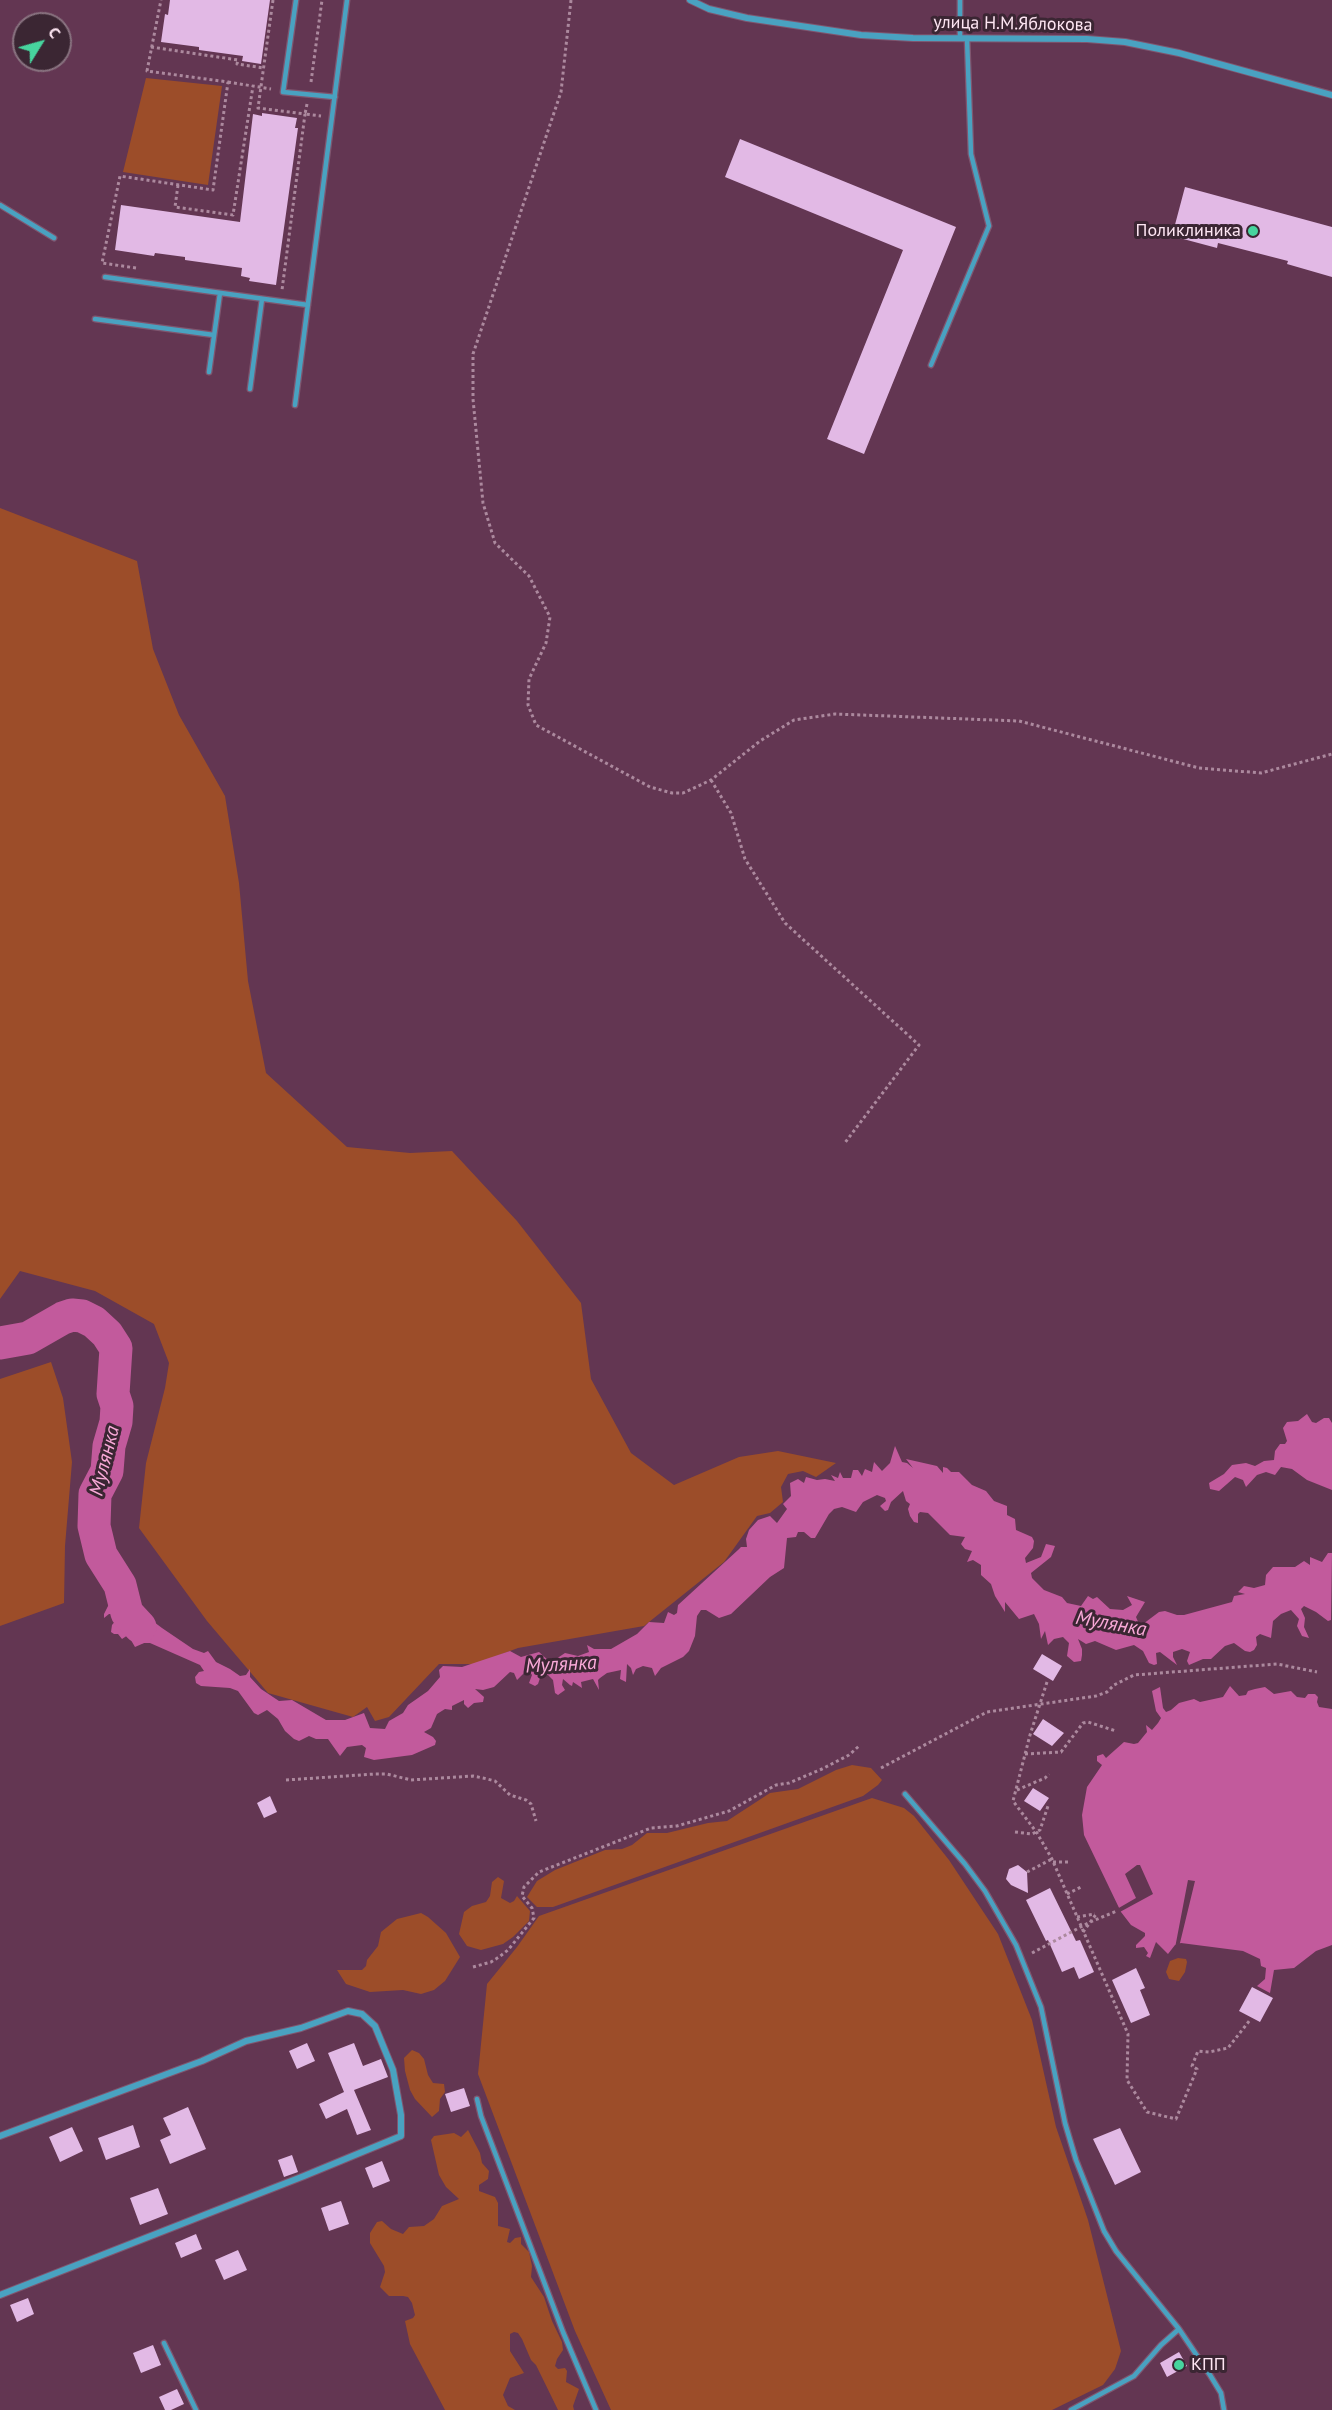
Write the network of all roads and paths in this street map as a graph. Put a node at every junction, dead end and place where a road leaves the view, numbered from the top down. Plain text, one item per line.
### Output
1 (161, 0) edge
2 (273, 0) edge
3 (296, 0) edge
4 (322, 0) edge
5 (347, 0) edge
6 (571, 0) edge
7 (690, 0) edge
8 (960, 0) edge
9 (963, 38) junction
10 (151, 47) junction
11 (264, 68) junction
12 (228, 82) junction
13 (253, 86) junction
14 (261, 87) junction
15 (283, 92) junction
16 (309, 94) junction
17 (1332, 95) edge
18 (334, 97) junction
19 (305, 114) junction
20 (332, 117) junction
21 (178, 185) junction
22 (0, 205) edge
23 (54, 238) dead end
24 (136, 268) dead end
25 (105, 277) dead end
26 (271, 289) dead end
27 (220, 293) junction
28 (262, 299) junction
29 (308, 305) junction
30 (95, 318) dead end
31 (214, 335) junction
32 (931, 365) dead end
33 (209, 372) dead end
34 (250, 389) dead end
35 (295, 405) dead end
36 (1332, 753) edge
37 (711, 780) junction
38 (844, 1144) dead end
39 (1317, 1672) dead end
40 (1047, 1682) dead end
41 (1040, 1704) junction
42 (1116, 1731) dead end
43 (860, 1746) dead end
44 (1025, 1754) junction
45 (881, 1768) dead end
46 (1049, 1774) dead end
47 (286, 1780) dead end
48 (1017, 1790) junction
49 (905, 1794) dead end
50 (1048, 1806) dead end
51 (536, 1821) dead end
52 (1015, 1832) dead end
53 (1037, 1833) junction
54 (1052, 1861) junction
55 (1070, 1862) dead end
56 (1026, 1872) dead end
57 (1083, 1886) dead end
58 (1067, 1894) junction
59 (1117, 1911) dead end
60 (1077, 1917) junction
61 (1090, 1922) junction
62 (1081, 1927) junction
63 (1083, 1932) junction
64 (1023, 1958) junction
65 (473, 1966) dead end
66 (1250, 2020) dead end
67 (477, 2099) dead end
68 (0, 2136) edge
69 (0, 2295) edge
70 (1179, 2329) junction
71 (164, 2343) dead end
72 (196, 2410) edge
73 (596, 2410) edge
74 (1071, 2410) edge
75 (1224, 2410) edge

1 - 10 path
2 - 11 path
3 - 15 lane
4 - 16 path
5 - 18 lane
6 - 37 path
7 - 9 street, улица Н.М.Яблокова
8 - 9 lane
9 - 17 street, улица Н.М.Яблокова
9 - 32 lane
10 - 11 path
10 - 12 path
11 - 14 path
12 - 13 path
12 - 21 path
13 - 14 path
13 - 21 path
14 - 15 path
14 - 19 path
15 - 16 lane
16 - 18 lane
16 - 19 path
18 - 20 lane
19 - 20 path
19 - 26 path
20 - 29 lane
21 - 24 path
22 - 23 lane
25 - 27 lane
27 - 28 lane
27 - 31 lane
28 - 29 lane
28 - 34 lane
29 - 35 lane
30 - 31 lane
31 - 33 lane
36 - 37 path
37 - 38 path
39 - 41 path
40 - 41 path
41 - 44 path
41 - 45 path
42 - 44 path
43 - 65 path
44 - 48 path
46 - 48 path
47 - 51 path
48 - 53 path
49 - 64 lane
50 - 53 path
52 - 53 path
53 - 54 path
54 - 55 path
54 - 56 path
54 - 58 path
57 - 58 path
58 - 60 path
59 - 61 path
60 - 61 path
60 - 62 path
61 - 62 path
61 - 63 path
62 - 63 path
62 - 64 path
63 - 66 path
64 - 70 lane
67 - 73 lane
68 - 69 street
70 - 74 lane
70 - 75 lane
71 - 72 lane

